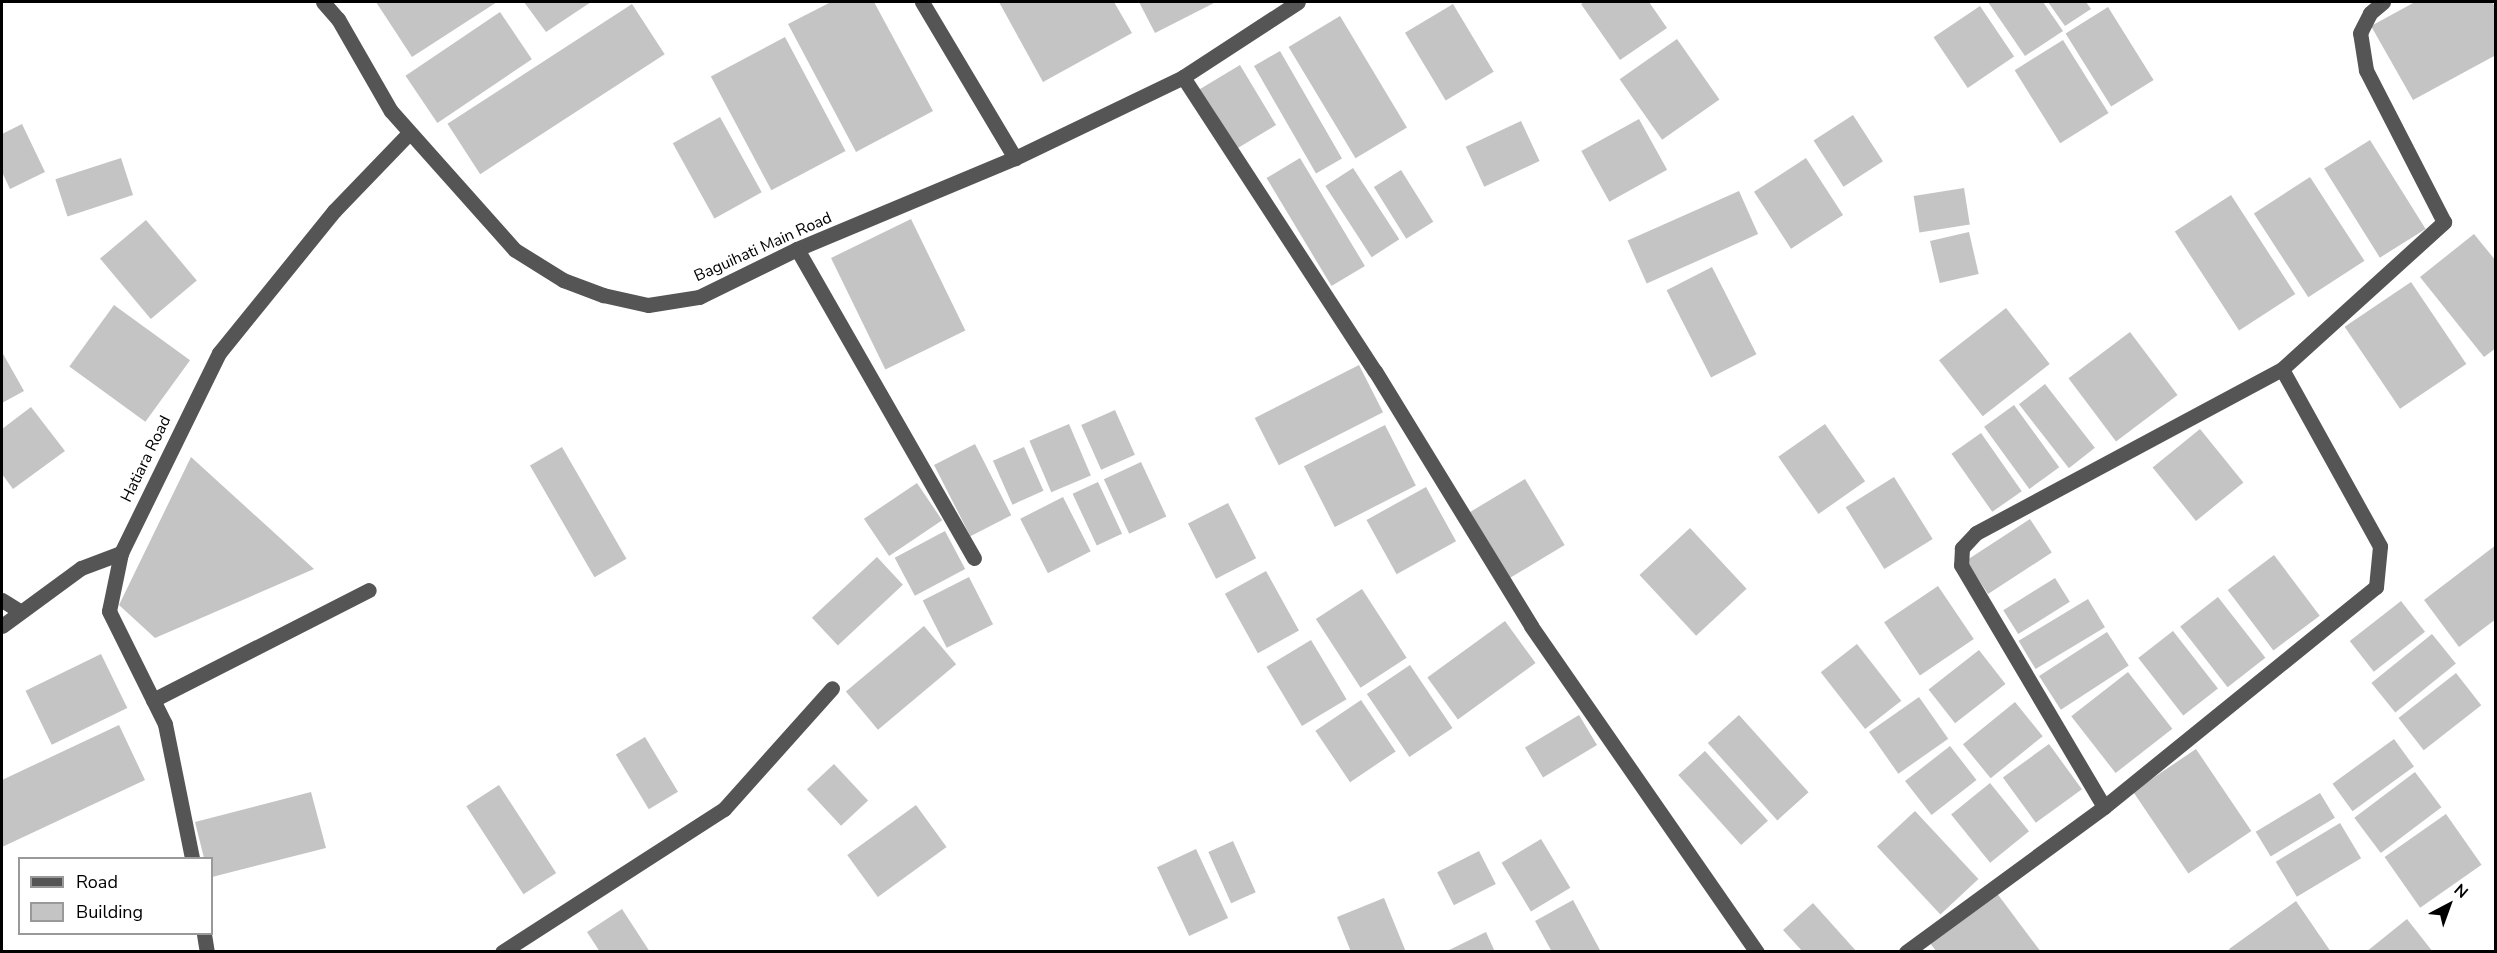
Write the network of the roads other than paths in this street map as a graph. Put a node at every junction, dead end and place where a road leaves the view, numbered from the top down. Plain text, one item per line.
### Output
1 (323, 2) edge
2 (922, 2) edge
3 (1298, 2) edge
4 (2383, 2) edge
5 (1184, 77) junction
6 (409, 133) junction
7 (1015, 158) junction
8 (797, 249) junction
9 (2282, 369) junction
10 (121, 553) junction
11 (974, 558) dead end
12 (369, 590) dead end
13 (2, 600) edge
14 (18, 610) junction
15 (2, 626) edge
16 (832, 688) dead end
17 (153, 700) junction
18 (2104, 807) junction
19 (192, 857) edge
20 (204, 935) edge
21 (207, 951) edge
22 (504, 951) edge
23 (1757, 951) edge
24 (1906, 951) edge

1 - 6 street, Baguihati Main Road
2 - 7 street
3 - 5 street, Baguihati Main Road
4 - 9 street
5 - 7 street, Baguihati Main Road
5 - 23 street
6 - 8 street, Baguihati Main Road
6 - 10 street, Hatiara Road
7 - 8 street, Baguihati Main Road
8 - 11 street
9 - 18 street
9 - 18 street
10 - 14 street
10 - 17 street, Hatiara Road
12 - 17 street
13 - 14 street
14 - 15 street
16 - 22 street
17 - 19 street, Hatiara Road
18 - 24 street
20 - 21 street

